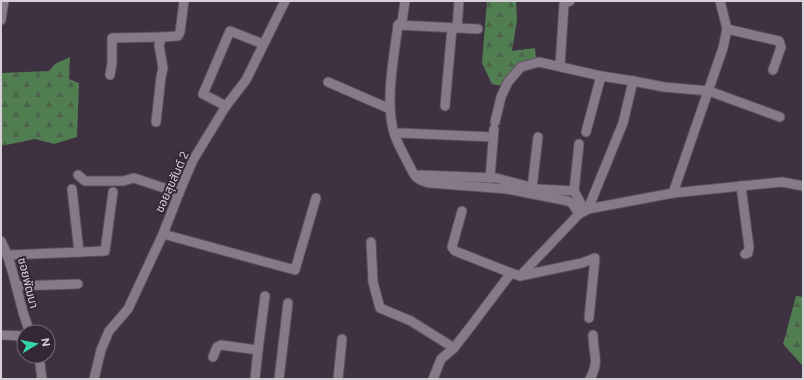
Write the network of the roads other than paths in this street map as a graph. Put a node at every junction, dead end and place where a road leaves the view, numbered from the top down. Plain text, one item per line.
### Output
1 (4, 1) edge
2 (184, 1) edge
3 (285, 1) edge
4 (405, 1) edge
5 (459, 1) edge
6 (570, 1) edge
7 (720, 1) edge
8 (1, 20) edge
9 (398, 25) junction
10 (454, 28) junction
11 (478, 29) dead end
12 (727, 29) junction
13 (162, 37) junction
14 (263, 44) junction
15 (560, 66) junction
16 (773, 70) dead end
17 (110, 75) dead end
18 (601, 76) junction
19 (633, 81) junction
20 (328, 82) dead end
21 (709, 90) junction
22 (226, 106) junction
23 (445, 106) dead end
24 (390, 109) junction
25 (780, 117) dead end
26 (156, 122) dead end
27 (494, 129) junction
28 (586, 132) dead end
29 (400, 133) dead end
30 (538, 137) dead end
31 (579, 144) dead end
32 (78, 175) dead end
33 (420, 175) dead end
34 (490, 178) junction
35 (741, 186) junction
36 (803, 186) edge
37 (532, 188) junction
38 (72, 189) dead end
39 (574, 191) junction
40 (113, 192) dead end
41 (179, 192) junction
42 (673, 193) junction
43 (316, 198) dead end
44 (462, 211) dead end
45 (584, 211) junction
46 (163, 234) junction
47 (1, 241) edge
48 (371, 242) dead end
49 (79, 252) junction
50 (745, 254) dead end
51 (8, 255) junction
52 (511, 273) junction
53 (520, 276) junction
54 (78, 284) dead end
55 (17, 286) junction
56 (265, 296) dead end
57 (288, 303) dead end
58 (589, 318) dead end
59 (27, 324) edge
60 (1, 335) edge
61 (593, 335) dead end
62 (16, 336) edge
63 (342, 339) dead end
64 (454, 348) junction
65 (258, 350) junction
66 (213, 357) dead end
67 (40, 364) edge
68 (42, 379) edge
69 (94, 379) edge
70 (255, 379) edge
71 (279, 379) edge
72 (338, 379) edge
73 (433, 379) edge
74 (590, 379) edge

1 - 8 street
2 - 13 street
3 - 14 street, ซอยสุขสันต์ 2
4 - 9 street
5 - 10 street
6 - 15 street
7 - 12 street
9 - 10 street
9 - 24 street
10 - 11 street
10 - 23 street
12 - 16 street
12 - 21 street
13 - 17 street
13 - 26 street
14 - 22 street, ซอยสุขสันต์ 2
14 - 22 street
15 - 18 street
15 - 27 street
18 - 19 street
18 - 28 street
19 - 21 street
19 - 45 street
20 - 24 street
21 - 25 street
21 - 42 street
22 - 41 street, ซอยสุขสันต์ 2
24 - 45 street
27 - 29 street
27 - 34 street
30 - 37 street
31 - 39 street
32 - 41 street
33 - 34 street
34 - 37 street
35 - 36 street
35 - 42 street
35 - 50 street
37 - 39 street
38 - 49 street
39 - 45 street
40 - 49 street
41 - 46 street, ซอยสุขสันต์ 2
42 - 45 street
43 - 46 street
44 - 52 street
45 - 53 street
46 - 69 street, ซอยสุขสันต์ 2
47 - 51 street, ซอยพัฒนา
48 - 64 street
49 - 51 street
51 - 55 street, ซอยพัฒนา
52 - 53 street
52 - 64 street
53 - 58 street
54 - 55 street
55 - 59 street, ซอยพัฒนา
56 - 65 street
57 - 71 street
60 - 62 street
61 - 74 street
63 - 72 street
64 - 73 street
65 - 66 street
65 - 70 street
67 - 68 street

